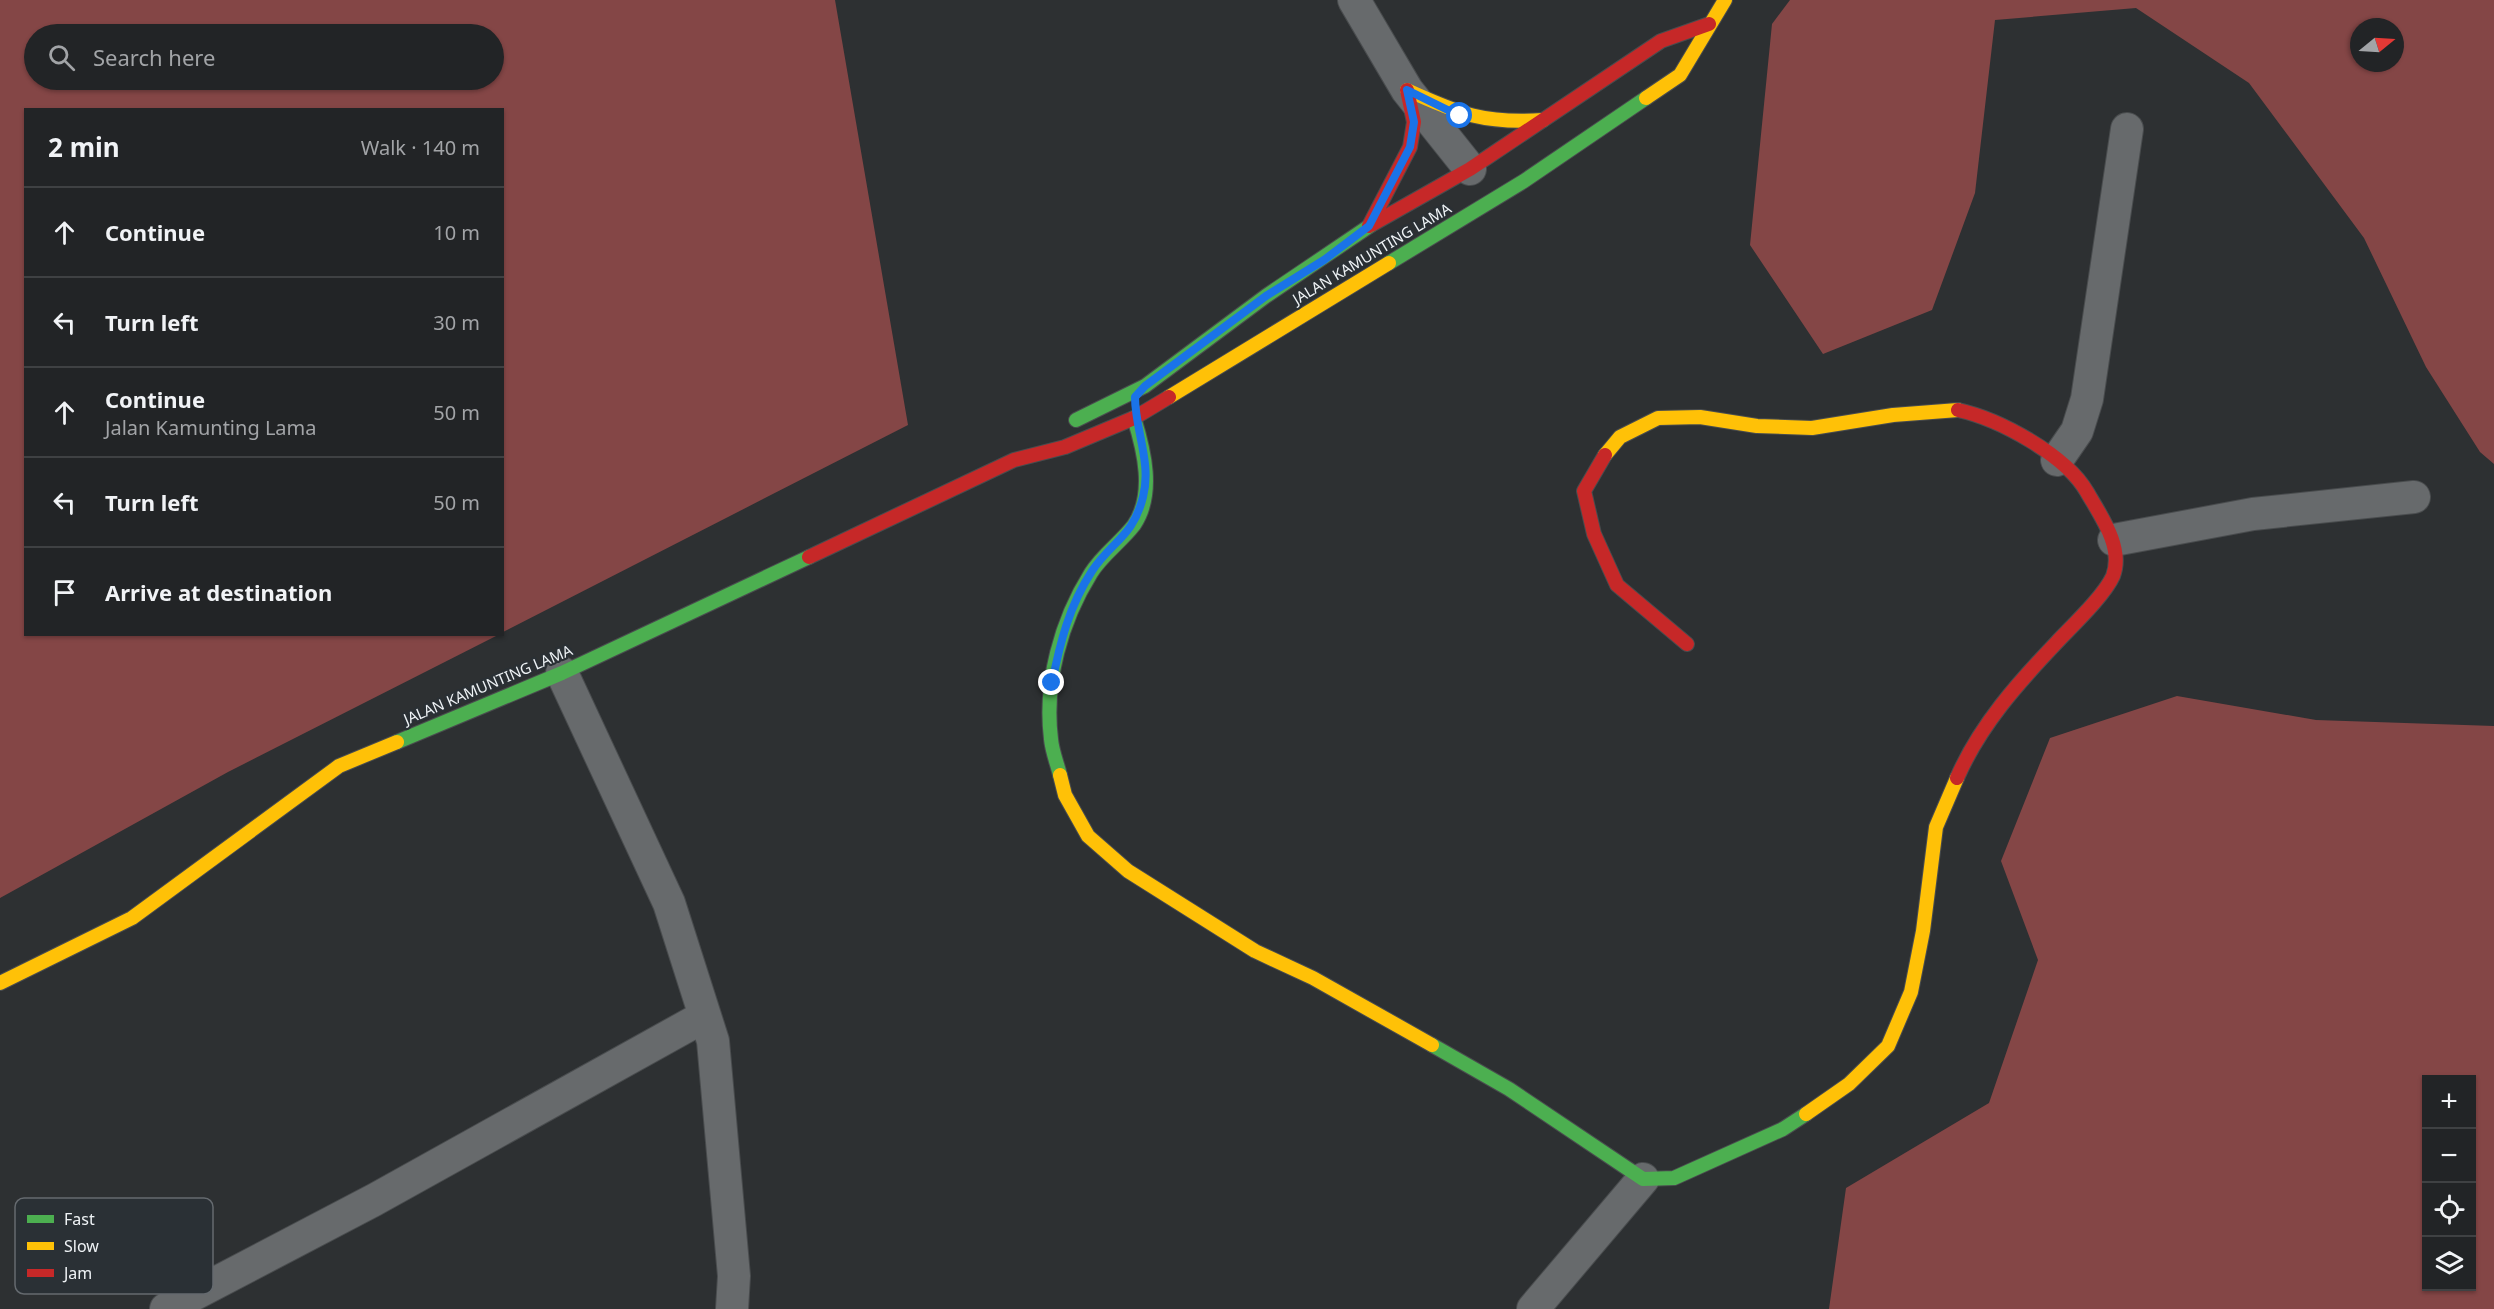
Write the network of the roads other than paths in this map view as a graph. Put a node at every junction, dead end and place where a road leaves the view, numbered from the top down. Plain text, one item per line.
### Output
1 (1354, 0) edge
2 (1725, 0) edge
3 (1709, 24) junction
4 (1407, 90) junction
5 (1544, 120) junction
6 (2127, 129) dead end
7 (1524, 180) junction
8 (1481, 182) junction
9 (1470, 215) junction
10 (1369, 226) junction
11 (1145, 386) junction
12 (1102, 408) junction
13 (1134, 418) junction
14 (1066, 424) dead end
15 (1048, 435) dead end
16 (1014, 460) junction
17 (2057, 460) junction
18 (2414, 497) dead end
19 (2114, 540) junction
20 (1687, 644) dead end
21 (562, 674) junction
22 (0, 983) edge
23 (705, 1016) junction
24 (1643, 1179) junction
25 (213, 1284) edge
26 (195, 1294) edge
27 (166, 1309) edge
28 (732, 1309) edge
29 (1533, 1309) edge

1 - 4 street
2 - 3 main road, JALAN KAMUNTING LAMA
3 - 5 main road, JALAN KAMUNTING LAMA
3 - 7 main road, JALAN KAMUNTING LAMA
4 - 5 main road
4 - 8 street
4 - 10 main road
5 - 8 main road, JALAN KAMUNTING LAMA
6 - 17 street
7 - 8 main road
7 - 9 main road, JALAN KAMUNTING LAMA
8 - 9 main road
8 - 10 main road, JALAN KAMUNTING LAMA
9 - 13 main road, JALAN KAMUNTING LAMA
10 - 11 main road, JALAN KAMUNTING LAMA
11 - 12 main road, JALAN KAMUNTING LAMA
11 - 13 main road
12 - 13 main road
12 - 14 main road, JALAN KAMUNTING LAMA
13 - 16 main road, JALAN KAMUNTING LAMA
13 - 24 main road
15 - 16 main road, JALAN KAMUNTING LAMA
16 - 21 main road, JALAN KAMUNTING LAMA
17 - 19 main road
17 - 20 main road
18 - 19 street
19 - 24 main road
21 - 22 main road, JALAN KAMUNTING LAMA
21 - 23 street
23 - 25 street
23 - 28 street
24 - 29 street
26 - 27 street

